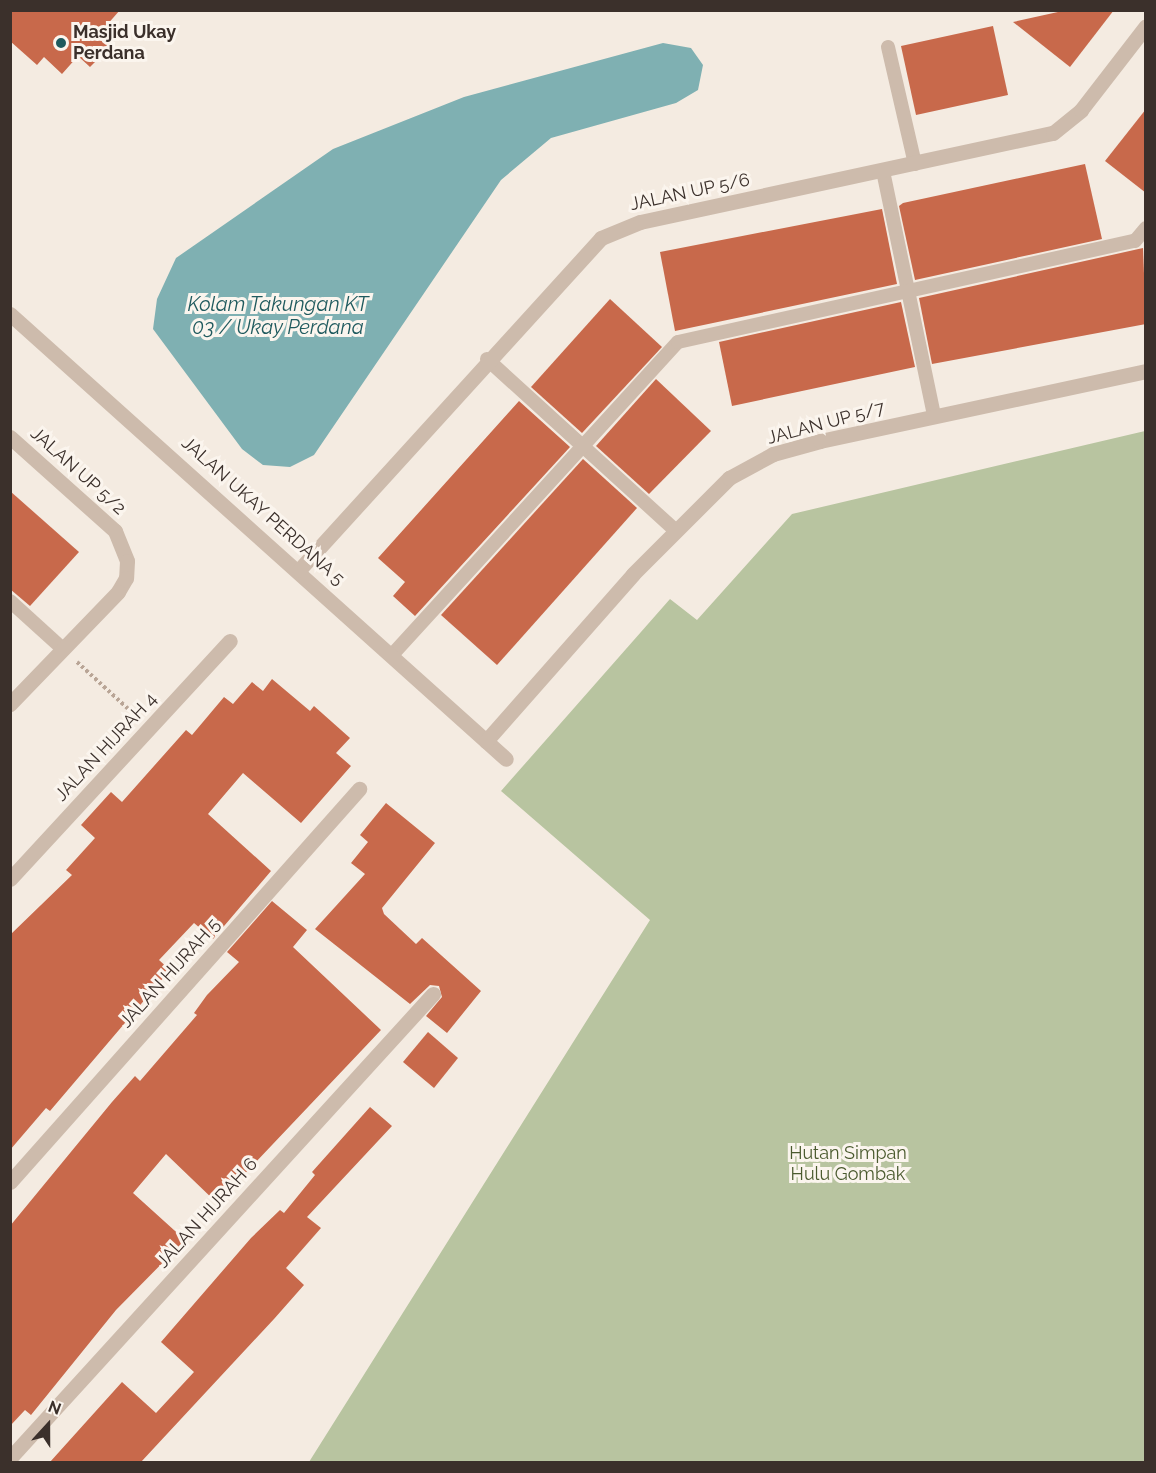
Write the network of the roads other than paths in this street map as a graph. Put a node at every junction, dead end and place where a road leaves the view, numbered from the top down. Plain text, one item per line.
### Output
1 (1146, 26) edge
2 (888, 47) dead end
3 (915, 164) junction
4 (883, 171) junction
5 (1146, 228) edge
6 (909, 292) junction
7 (10, 314) edge
8 (488, 359) junction
9 (1146, 371) edge
10 (934, 415) junction
11 (10, 437) edge
12 (580, 443) junction
13 (674, 529) junction
14 (299, 570) junction
15 (10, 602) edge
16 (230, 640) dead end
17 (63, 649) junction
18 (392, 655) junction
19 (10, 704) edge
20 (486, 741) junction
21 (506, 759) dead end
22 (358, 789) dead end
23 (10, 879) edge
24 (433, 993) dead end
25 (10, 1182) edge
26 (10, 1458) edge

1 - 3 street, JALAN UP 5/6
2 - 3 lane
3 - 4 street, JALAN UP 5/6
4 - 6 lane
4 - 8 street, JALAN UP 5/6
5 - 6 lane
6 - 10 lane
6 - 12 lane
7 - 14 street, JALAN UKAY PERDANA 5
8 - 12 lane
8 - 14 street, JALAN UP 5/6
9 - 10 street, JALAN UP 5/7
10 - 13 street, JALAN UP 5/7
11 - 17 street, JALAN UP 5/2
12 - 13 lane
12 - 18 lane
13 - 20 street, JALAN UP 5/7
14 - 18 street, JALAN UKAY PERDANA 5
15 - 17 lane
16 - 23 street, JALAN HIJRAH 4
17 - 19 street, JALAN UP 5/2
18 - 20 street, JALAN UKAY PERDANA 5
20 - 21 street, JALAN UKAY PERDANA 5
22 - 25 street, JALAN HIJRAH 5
24 - 26 street, JALAN HIJRAH 6

